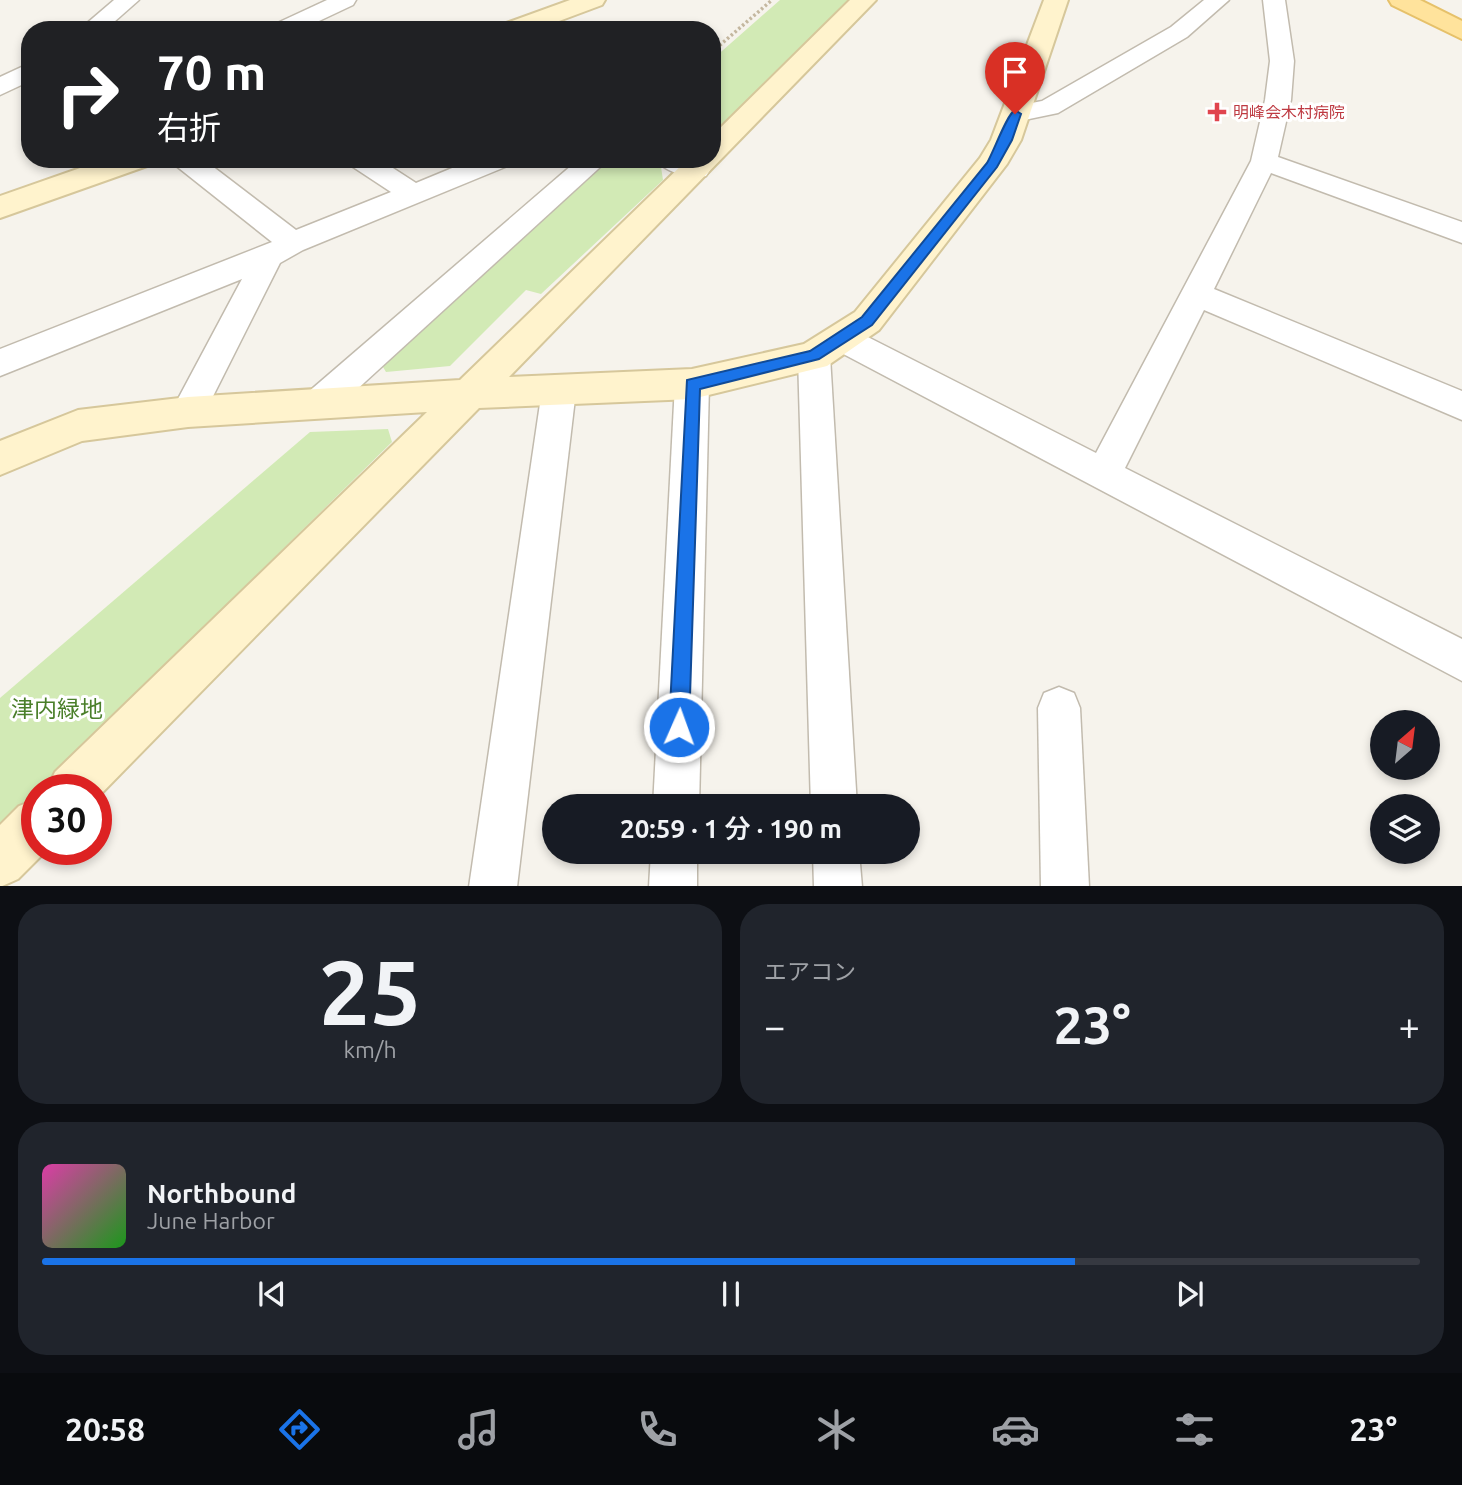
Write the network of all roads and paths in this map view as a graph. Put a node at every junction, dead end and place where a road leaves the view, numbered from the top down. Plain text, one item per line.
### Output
1 (128, 0) edge
2 (345, 0) edge
3 (593, 0) edge
4 (772, 0) edge
5 (864, 0) edge
6 (1056, 0) edge
7 (1218, 0) edge
8 (1275, 0) edge
9 (1413, 3) edge
10 (101, 21) edge
11 (300, 21) edge
12 (535, 21) edge
13 (1462, 32) edge
14 (721, 44) edge
15 (21, 76) edge
16 (0, 89) edge
17 (1015, 114) junction
18 (721, 136) edge
19 (1264, 161) junction
20 (111, 168) edge
21 (195, 168) edge
22 (374, 168) edge
23 (479, 168) edge
24 (586, 168) edge
25 (688, 168) edge
26 (415, 195) junction
27 (0, 207) edge
28 (1462, 233) edge
29 (281, 249) junction
30 (1197, 294) junction
31 (828, 347) junction
32 (0, 363) edge
33 (692, 384) junction
34 (559, 390) junction
35 (468, 394) junction
36 (318, 404) junction
37 (1462, 405) edge
38 (188, 412) junction
39 (0, 458) edge
40 (1103, 475) junction
41 (1462, 661) edge
42 (1059, 708) dead end
43 (87, 774) edge
44 (676, 794) edge
45 (834, 794) edge
46 (21, 840) edge
47 (0, 861) edge
48 (674, 864) edge
49 (837, 864) edge
50 (493, 886) edge
51 (673, 886) edge
52 (838, 886) edge
53 (1065, 886) edge

1 - 10 street
2 - 11 street
3 - 12 street
4 - 14 path
5 - 18 street
6 - 17 street
7 - 17 street
8 - 19 street
9 - 13 main road
15 - 16 street
17 - 31 street
19 - 28 street
19 - 30 street
20 - 27 street
21 - 29 street
22 - 26 street
23 - 26 street
24 - 36 street
25 - 35 street
26 - 29 street
29 - 32 street
29 - 38 street
30 - 37 street
30 - 40 street
31 - 33 street
31 - 40 street
31 - 45 street
33 - 34 street
33 - 44 street
34 - 35 street
34 - 50 street
35 - 36 street
35 - 43 street
36 - 38 street
38 - 39 street
40 - 41 street
42 - 53 street
46 - 47 street
48 - 51 street
49 - 52 street

